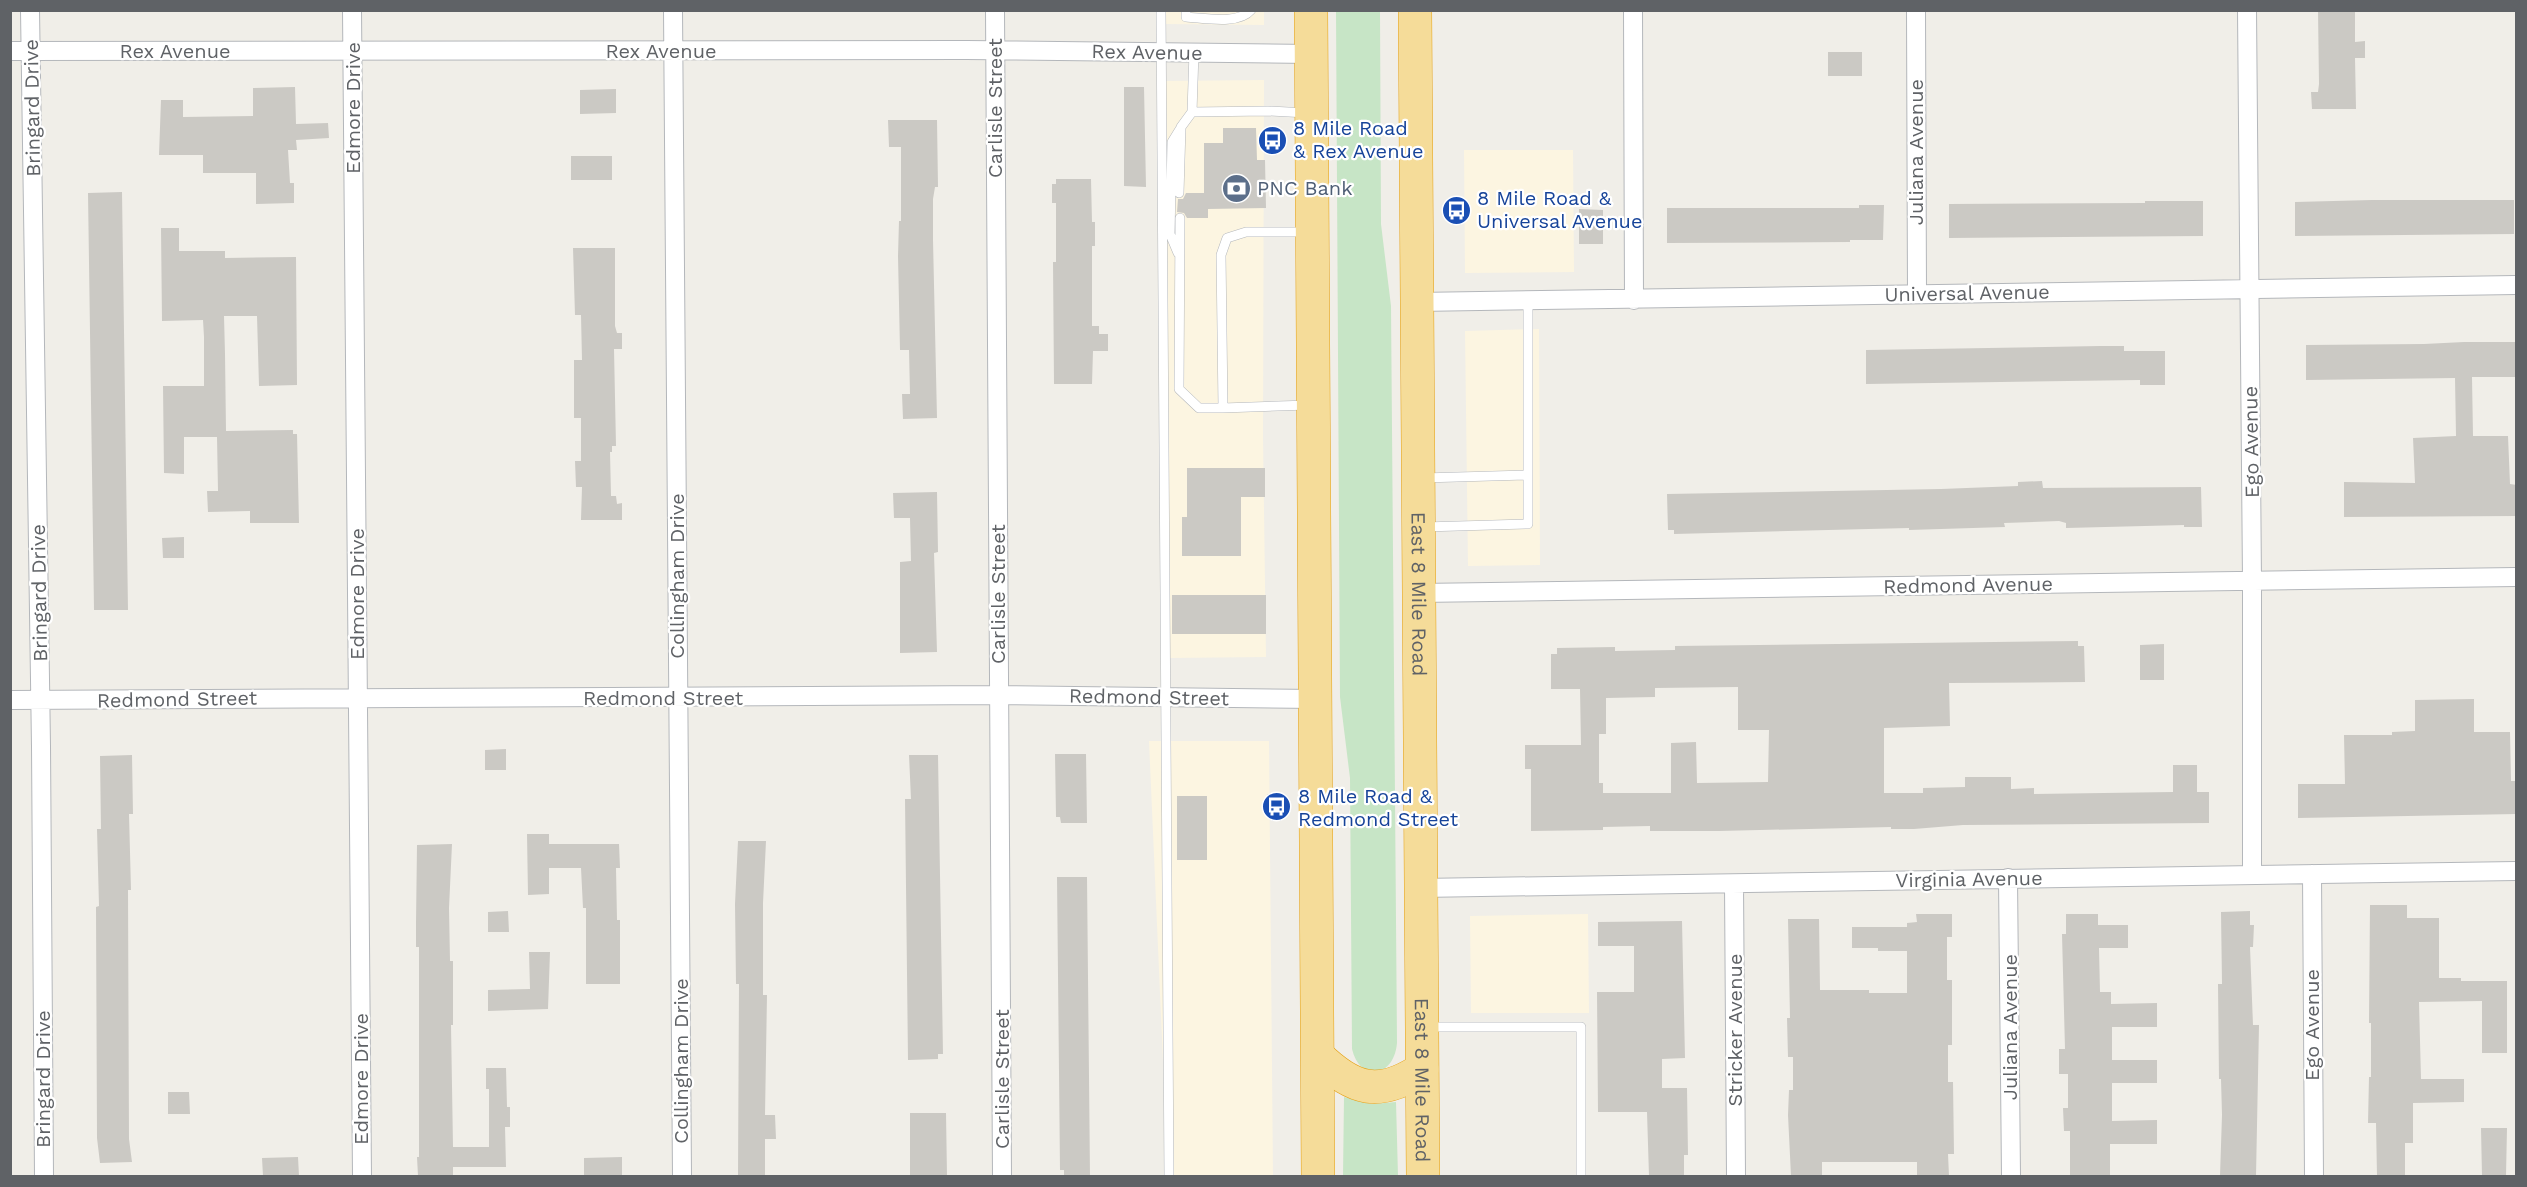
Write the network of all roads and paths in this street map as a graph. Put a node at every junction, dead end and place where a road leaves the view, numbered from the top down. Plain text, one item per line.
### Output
1 (30, 10) edge
2 (352, 10) edge
3 (673, 10) edge
4 (994, 10) edge
5 (1161, 10) edge
6 (1251, 10) edge
7 (1311, 10) edge
8 (1415, 10) edge
9 (1633, 10) edge
10 (1916, 10) edge
11 (2247, 10) edge
12 (1186, 14) edge
13 (10, 51) edge
14 (31, 51) junction
15 (673, 51) junction
16 (995, 51) junction
17 (352, 52) junction
18 (1161, 52) junction
19 (1194, 52) junction
20 (1311, 54) junction
21 (1192, 112) junction
22 (1312, 114) junction
23 (1181, 127) junction
24 (1179, 193) dead end
25 (1180, 218) dead end
26 (1312, 232) junction
27 (1180, 257) junction
28 (2517, 285) edge
29 (2248, 290) junction
30 (1917, 294) junction
31 (1528, 300) junction
32 (1634, 300) junction
33 (1417, 303) junction
34 (1313, 405) junction
35 (1223, 408) junction
36 (1528, 475) junction
37 (1418, 478) junction
38 (1418, 527) junction
39 (2517, 577) edge
40 (2252, 582) junction
41 (1419, 593) junction
42 (999, 695) junction
43 (357, 697) junction
44 (1166, 697) junction
45 (677, 698) junction
46 (1315, 699) junction
47 (10, 700) edge
48 (41, 700) junction
49 (2517, 871) edge
50 (2252, 874) junction
51 (2312, 874) junction
52 (2008, 878) junction
53 (1734, 884) junction
54 (1421, 888) junction
55 (1422, 1027) junction
56 (1318, 1056) junction
57 (1422, 1069) junction
58 (44, 1176) edge
59 (362, 1176) edge
60 (681, 1176) edge
61 (1002, 1176) edge
62 (1169, 1176) edge
63 (1318, 1176) edge
64 (1423, 1176) edge
65 (1581, 1176) edge
66 (1736, 1176) edge
67 (2011, 1176) edge
68 (2314, 1176) edge

1 - 14 street, Bringard Drive
2 - 17 street, Edmore Drive
3 - 15 street, Collingham Drive
4 - 16 street, Carlisle Street
5 - 18 lane
6 - 12 lane
7 - 20 highway
8 - 33 highway, East 8 Mile Road
9 - 32 street
10 - 30 street, Juliana Avenue
11 - 29 street, Ego Avenue
13 - 14 street, Rex Avenue
14 - 17 street, Rex Avenue
14 - 48 street, Bringard Drive
15 - 16 street, Rex Avenue
15 - 17 street, Rex Avenue
15 - 45 street, Collingham Drive
16 - 18 street, Rex Avenue
16 - 42 street, Carlisle Street
17 - 43 street, Edmore Drive
18 - 19 street, Rex Avenue
18 - 44 lane
19 - 20 street, Rex Avenue
19 - 21 lane
20 - 22 highway
21 - 22 lane
21 - 23 lane
22 - 26 highway
23 - 24 lane
23 - 27 lane
25 - 27 lane
26 - 34 highway
26 - 35 lane
27 - 35 lane
28 - 29 street, Universal Avenue
29 - 30 street, Universal Avenue
29 - 40 street, Ego Avenue
30 - 32 street, Universal Avenue
31 - 32 street, Universal Avenue
31 - 33 street, Universal Avenue
31 - 36 lane
33 - 37 highway, East 8 Mile Road
34 - 35 lane
34 - 46 highway
36 - 37 lane
36 - 38 lane
37 - 38 highway, East 8 Mile Road
38 - 41 highway, East 8 Mile Road
39 - 40 street, Redmond Avenue
40 - 41 street, Redmond Avenue
40 - 50 street, Ego Avenue
41 - 54 highway, East 8 Mile Road
42 - 44 street, Redmond Street
42 - 45 street, Redmond Street
42 - 61 street, Carlisle Street
43 - 45 street, Redmond Street
43 - 48 street, Redmond Street
43 - 59 street, Edmore Drive
44 - 46 street, Redmond Street
44 - 62 lane
45 - 60 street, Collingham Drive
46 - 56 highway
47 - 48 street, Redmond Street
48 - 58 street, Bringard Drive
49 - 51 street, Virginia Avenue
50 - 51 street, Virginia Avenue
50 - 52 street, Virginia Avenue
51 - 68 street, Ego Avenue
52 - 53 street, Virginia Avenue
52 - 67 street, Juliana Avenue
53 - 54 street, Virginia Avenue
53 - 66 street, Stricker Avenue
54 - 55 highway, East 8 Mile Road
55 - 57 highway, East 8 Mile Road
55 - 65 lane
56 - 57 highway
56 - 63 highway
57 - 64 highway, East 8 Mile Road

